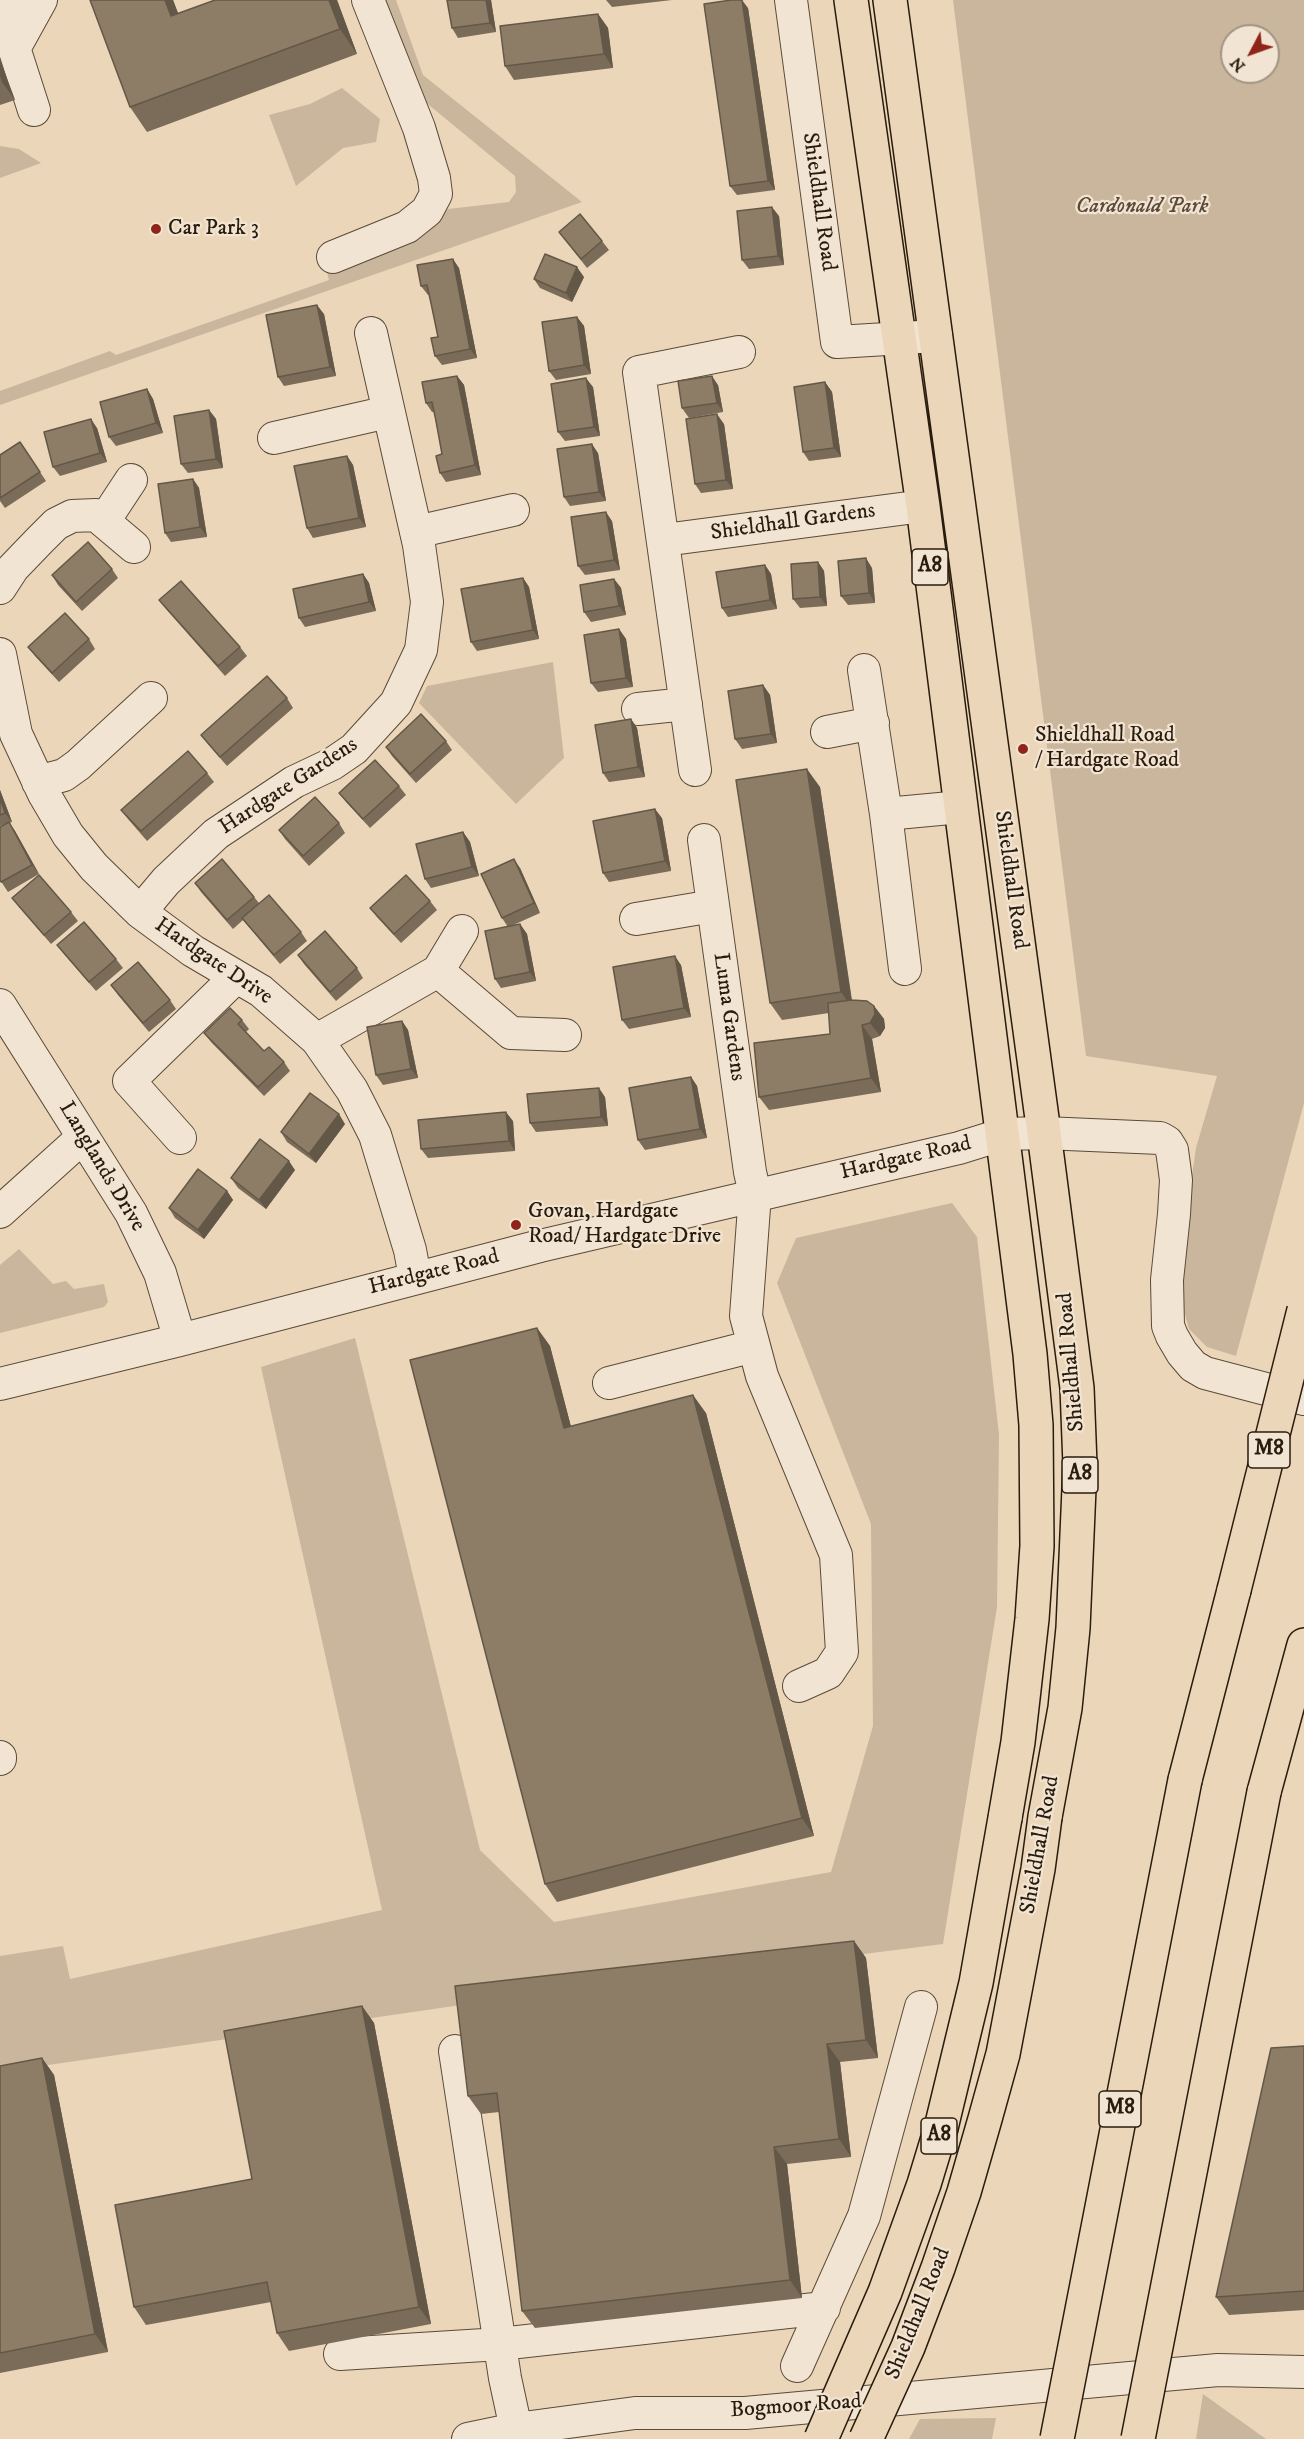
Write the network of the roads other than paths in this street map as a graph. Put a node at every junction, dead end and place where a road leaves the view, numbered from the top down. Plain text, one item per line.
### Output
1 (7, 0) edge
2 (40, 0) edge
3 (368, 0) edge
4 (791, 0) edge
5 (851, 0) edge
6 (890, 0) edge
7 (15, 47) junction
8 (34, 110) dead end
9 (333, 257) dead end
10 (371, 333) dead end
11 (936, 336) junction
12 (900, 339) junction
13 (739, 352) dead end
14 (388, 412) junction
15 (274, 438) dead end
16 (131, 480) dead end
17 (923, 506) junction
18 (513, 510) dead end
19 (104, 521) junction
20 (416, 532) junction
21 (664, 540) junction
22 (134, 547) dead end
23 (0, 588) edge
24 (0, 654) edge
25 (864, 670) dead end
26 (151, 698) dead end
27 (686, 704) junction
28 (638, 709) dead end
29 (873, 723) junction
30 (827, 732) dead end
31 (695, 770) dead end
32 (39, 782) junction
33 (961, 807) junction
34 (886, 813) junction
35 (704, 840) dead end
36 (713, 906) junction
37 (140, 912) junction
38 (636, 919) dead end
39 (462, 931) dead end
40 (905, 969) dead end
41 (438, 971) junction
42 (236, 977) junction
43 (0, 1005) edge
44 (565, 1035) dead end
45 (317, 1040) junction
46 (1044, 1133) junction
47 (1004, 1134) junction
48 (83, 1137) junction
49 (180, 1138) dead end
50 (755, 1194) junction
51 (0, 1212) edge
52 (415, 1277) junction
53 (1304, 1310) edge
54 (180, 1340) junction
55 (754, 1346) junction
56 (609, 1383) dead end
57 (0, 1384) edge
58 (1304, 1399) edge
59 (1304, 1645) edge
60 (799, 1686) dead end
61 (921, 2007) dead end
62 (455, 2051) dead end
63 (824, 2308) junction
64 (500, 2344) junction
65 (340, 2354) dead end
66 (797, 2366) dead end
67 (1304, 2372) edge
68 (637, 2426) edge
69 (516, 2429) junction
70 (468, 2439) edge
71 (821, 2439) edge
72 (866, 2439) edge
73 (1057, 2439) edge
74 (1138, 2439) edge

1 - 7 street
2 - 7 street
3 - 9 street
4 - 12 street, Shieldhall Road
5 - 12 main road, Shieldhall Road / A8
6 - 11 main road, Shieldhall Road / A8
7 - 8 street
10 - 14 street, Hardgate Gardens
11 - 12 street, Shieldhall Road
11 - 46 main road, Shieldhall Road / A8
12 - 17 main road, Shieldhall Road / A8
13 - 21 street
14 - 15 street
14 - 20 street, Hardgate Gardens
16 - 19 street
17 - 21 street, Shieldhall Gardens
17 - 33 main road, Shieldhall Road / A8
18 - 20 street
19 - 22 street
19 - 23 street
20 - 37 street, Hardgate Gardens
21 - 27 street
24 - 32 street, Hardgate Drive
25 - 29 street
26 - 32 street
27 - 28 street
27 - 31 street
29 - 30 street
29 - 34 street
32 - 37 street, Hardgate Drive
33 - 34 street
33 - 47 main road, Shieldhall Road / A8
34 - 40 street
35 - 36 street, Luma Gardens
36 - 38 street
36 - 50 street, Luma Gardens
37 - 42 street, Hardgate Drive
39 - 41 street
41 - 44 street
41 - 45 street
42 - 45 street, Hardgate Drive
42 - 49 street
43 - 48 street, Langlands Drive
45 - 52 street, Hardgate Drive
46 - 47 street, Hardgate Road
46 - 58 street, Hardgate Road
46 - 72 main road, Shieldhall Road / A8, bridge
47 - 50 street, Hardgate Road
47 - 71 main road, Shieldhall Road / A8, bridge
48 - 51 street
48 - 54 street, Langlands Drive
50 - 52 street, Hardgate Road
50 - 55 street, Luma Gardens
52 - 54 street, Hardgate Road
53 - 73 main road, M8, bridge
54 - 57 street, Hardgate Road
55 - 56 street
55 - 60 street, Luma Gardens
59 - 74 main road, bridge
61 - 63 street
62 - 64 street
63 - 64 street
63 - 66 street
64 - 65 street
64 - 69 street
67 - 68 street, Bogmoor Road
68 - 69 street, Bogmoor Road
69 - 70 street, Bogmoor Road

